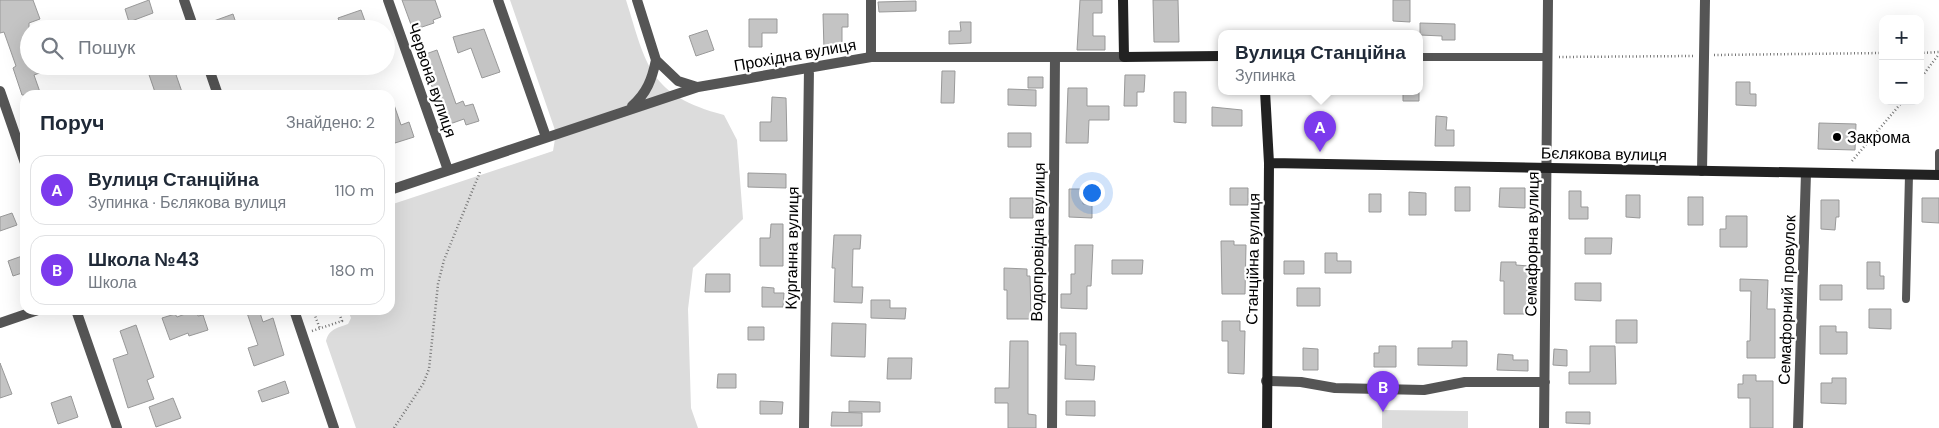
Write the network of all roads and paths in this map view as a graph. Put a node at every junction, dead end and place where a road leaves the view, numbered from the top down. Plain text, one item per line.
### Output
1 (184, 0) edge
2 (388, 0) edge
3 (498, 0) edge
4 (637, 0) edge
5 (871, 0) edge
6 (1124, 0) edge
7 (1548, 0) edge
8 (1705, 0) edge
9 (191, 20) edge
10 (1924, 53) edge
11 (1939, 53) edge
12 (1218, 56) edge
13 (872, 57) junction
14 (1055, 57) junction
15 (1124, 57) junction
16 (1423, 57) edge
17 (1548, 57) junction
18 (656, 60) junction
19 (809, 68) junction
20 (1924, 74) edge
21 (211, 75) edge
22 (698, 88) junction
23 (216, 90) edge
24 (0, 91) edge
25 (1265, 95) edge
26 (1900, 105) edge
27 (628, 109) junction
28 (546, 136) junction
29 (20, 149) edge
30 (1939, 153) edge
31 (486, 157) junction
32 (1269, 163) junction
33 (1548, 168) junction
34 (448, 170) junction
35 (1702, 171) junction
36 (1806, 173) junction
37 (1842, 174) junction
38 (1909, 175) junction
39 (1939, 176) edge
40 (395, 188) edge
41 (1906, 298) dead end
42 (23, 315) edge
43 (78, 315) edge
44 (296, 315) edge
45 (315, 315) edge
46 (340, 315) edge
47 (0, 323) edge
48 (320, 329) junction
49 (302, 335) junction
50 (1266, 382) junction
51 (1545, 382) junction
52 (117, 428) edge
53 (334, 428) edge
54 (394, 428) edge
55 (804, 428) edge
56 (1052, 428) edge
57 (1267, 428) edge
58 (1544, 428) edge
59 (1798, 428) edge

1 - 9 street
2 - 34 street, Червона вулиця
3 - 28 street
4 - 18 street
5 - 13 street
6 - 15 street
7 - 17 street, Семафорна вулиця
8 - 35 street
10 - 11 path
11 - 20 path
12 - 15 street, Прохідна вулиця
13 - 14 street, Прохідна вулиця
13 - 19 street, Прохідна вулиця
14 - 15 street, Прохідна вулиця
14 - 56 street, Водопровідна вулиця
16 - 17 lane
17 - 33 street, Семафорна вулиця
18 - 22 street
18 - 27 street
19 - 22 street, Прохідна вулиця
19 - 55 street, Курганна вулиця
21 - 23 street
22 - 27 street, Прохідна вулиця
24 - 29 street
25 - 32 street, Станційна вулиця
26 - 37 path
27 - 28 street, Прохідна вулиця
28 - 31 street, Прохідна вулиця
30 - 39 lane
31 - 34 street, Прохідна вулиця
31 - 54 path
32 - 33 street, Бєлякова вулиця
32 - 50 street, Станційна вулиця
33 - 35 street, Бєлякова вулиця
33 - 51 street, Семафорна вулиця
34 - 40 street, Прохідна вулиця
35 - 36 street, Бєлякова вулиця
36 - 37 street, Бєлякова вулиця
36 - 59 street, Семафорний провулок
37 - 38 street, Бєлякова вулиця
38 - 39 street, Бєлякова вулиця
38 - 41 lane
42 - 47 street
43 - 52 street
44 - 49 street
45 - 48 path
46 - 48 path
48 - 49 path
49 - 53 street
50 - 51 street
50 - 57 street, Станційна вулиця
51 - 58 street, Семафорна вулиця

